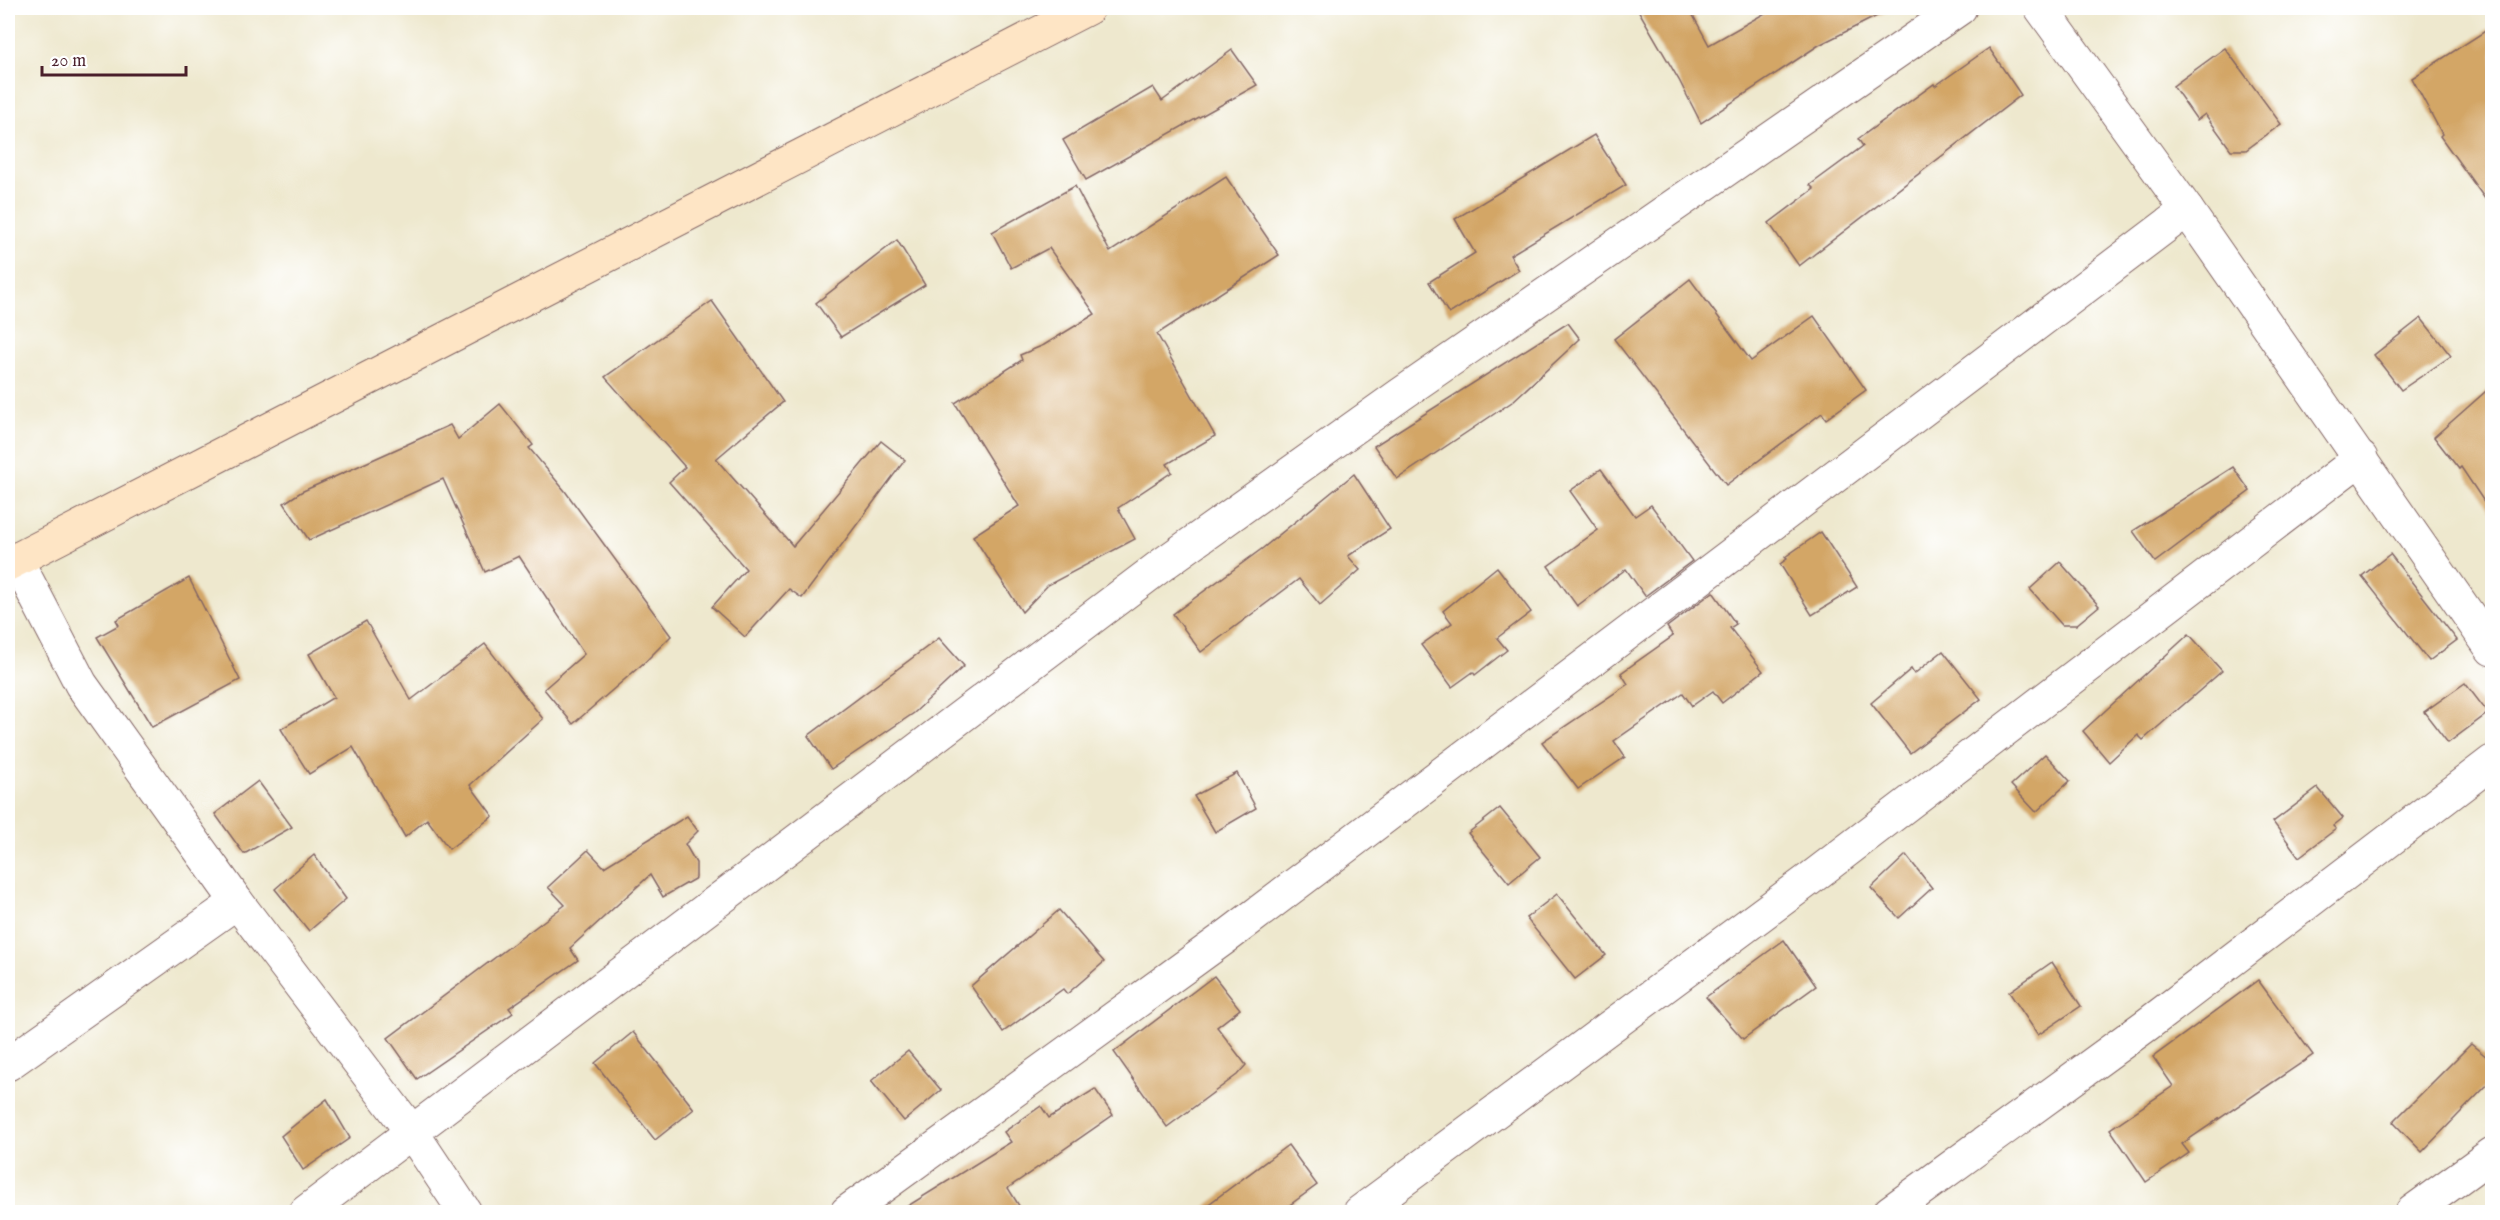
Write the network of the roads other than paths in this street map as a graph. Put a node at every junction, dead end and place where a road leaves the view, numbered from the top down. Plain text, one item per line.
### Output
1 (1088, 8) edge
2 (1960, 8) edge
3 (2041, 8) edge
4 (2187, 210) junction
5 (2361, 458) junction
6 (12, 562) edge
7 (2493, 649) edge
8 (2493, 762) edge
9 (237, 902) junction
10 (8, 1064) edge
11 (411, 1131) junction
12 (2493, 1154) edge
13 (306, 1212) edge
14 (465, 1212) edge
15 (847, 1212) edge
16 (1360, 1212) edge
17 (1890, 1212) edge
18 (2412, 1212) edge

1 - 6 main road
2 - 11 street
3 - 4 street
4 - 5 street
4 - 15 street
5 - 7 street
5 - 16 street
6 - 9 street
8 - 17 street
9 - 10 street
9 - 11 street
11 - 13 street
11 - 14 street
12 - 18 street

